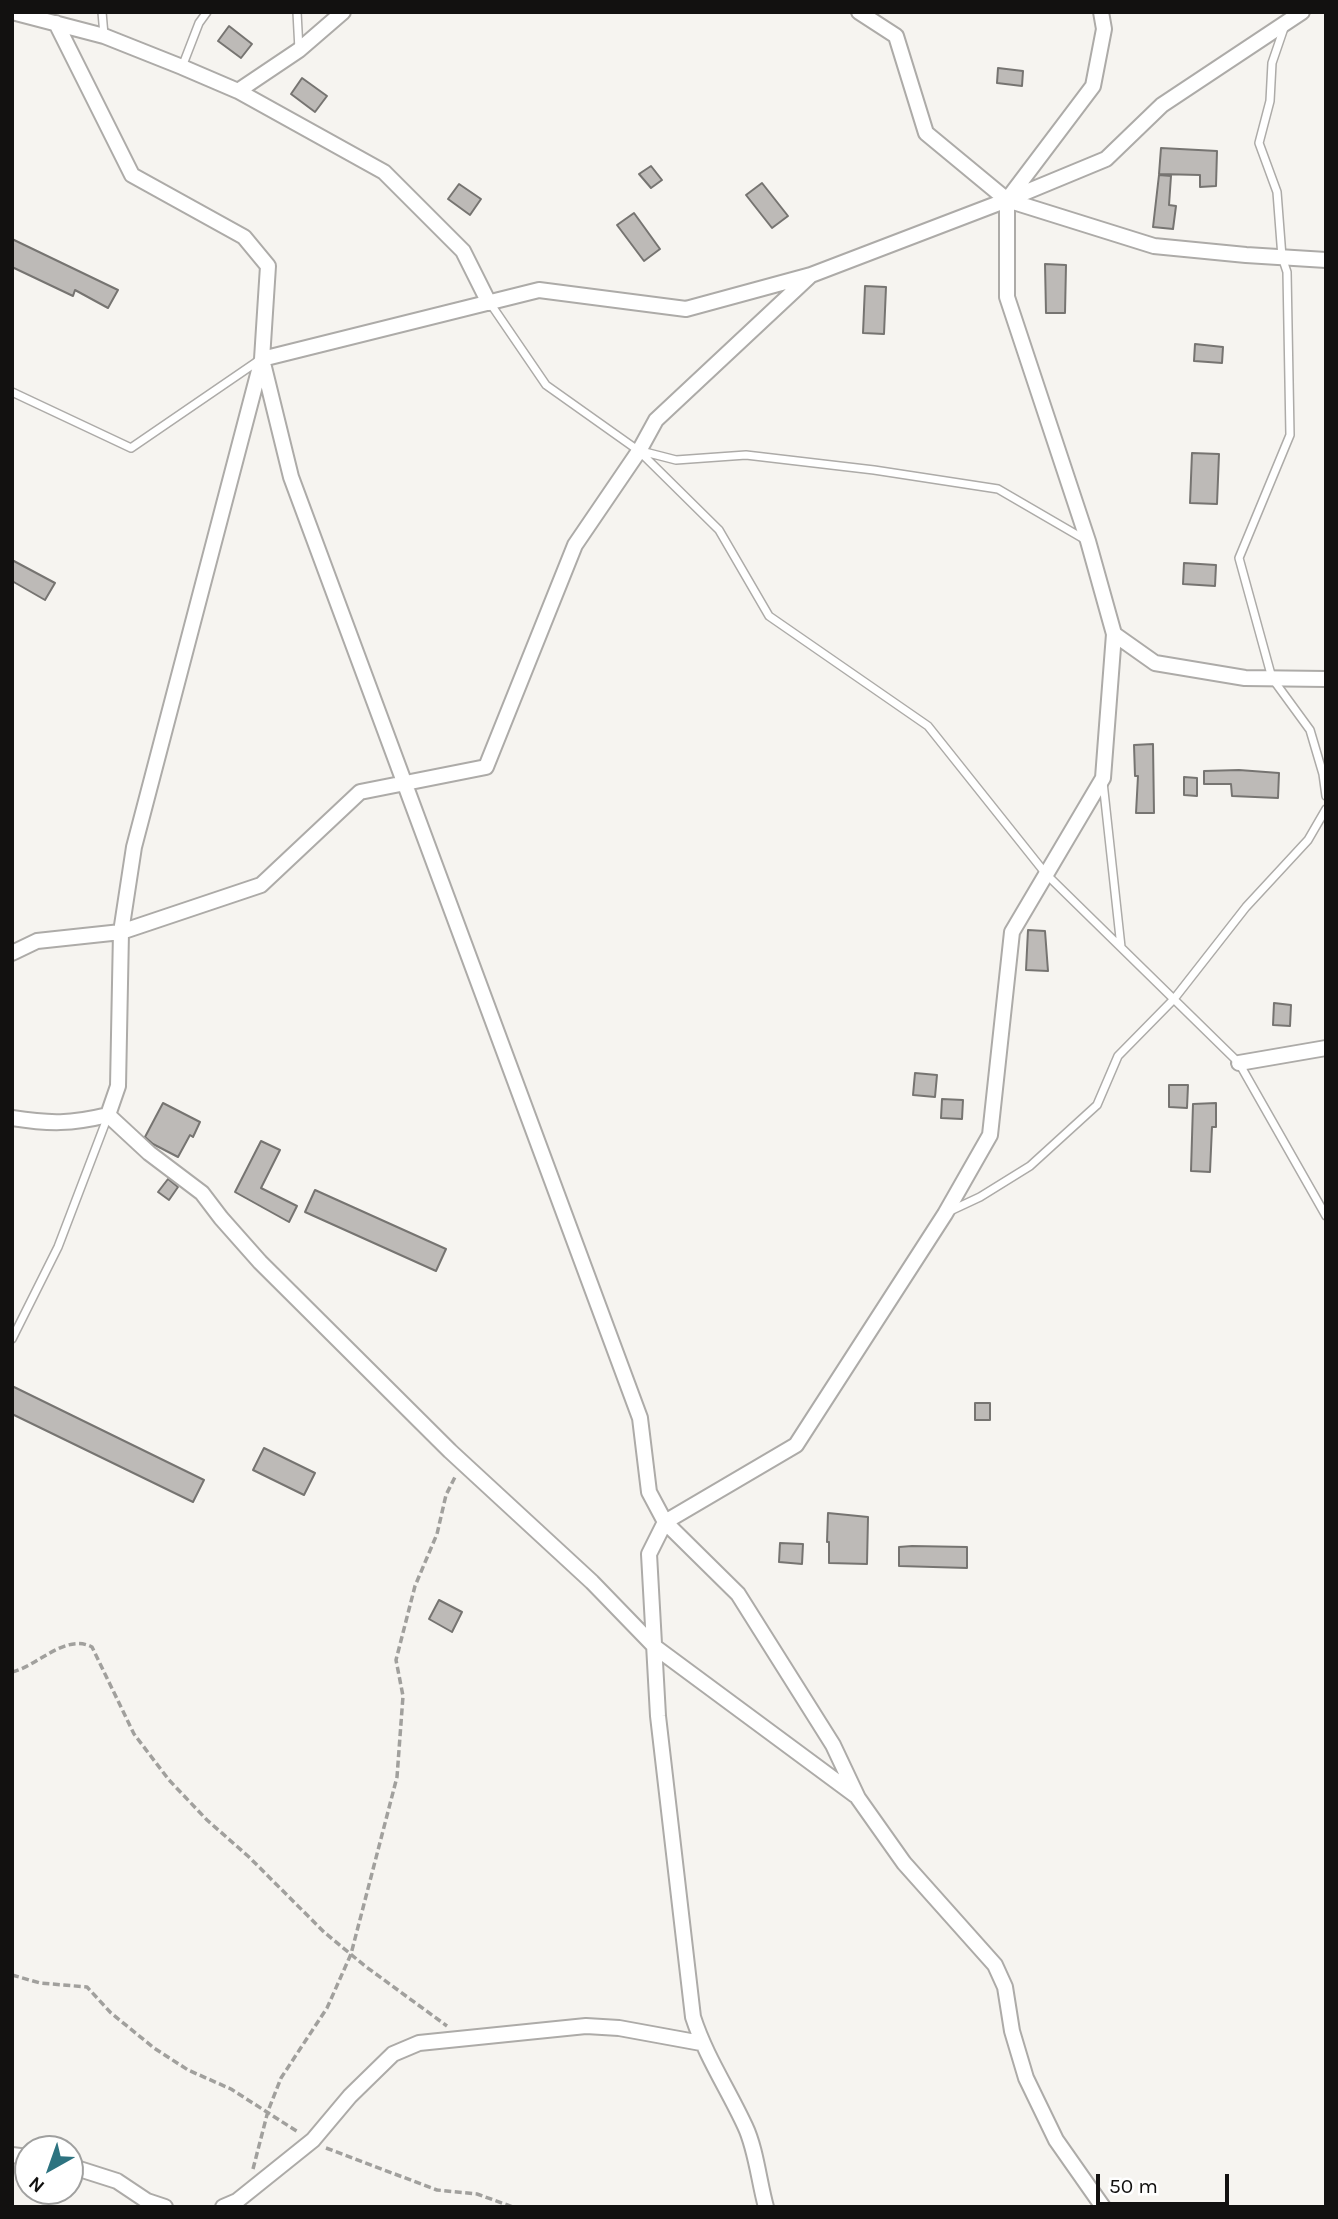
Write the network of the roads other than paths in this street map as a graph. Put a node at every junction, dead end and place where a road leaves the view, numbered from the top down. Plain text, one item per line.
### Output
1 (12, 12) edge
2 (102, 12) edge
3 (207, 12) edge
4 (297, 12) edge
5 (343, 12) edge
6 (859, 12) edge
7 (1101, 12) edge
8 (1302, 12) edge
9 (46, 18) edge
10 (1285, 24) junction
11 (104, 36) junction
12 (299, 50) junction
13 (182, 67) junction
14 (237, 91) junction
15 (1007, 200) junction
16 (1282, 257) junction
17 (1326, 260) edge
18 (811, 275) junction
19 (489, 303) junction
20 (262, 359) junction
21 (12, 392) edge
22 (639, 451) junction
23 (1088, 541) junction
24 (1114, 634) junction
25 (1272, 678) junction
26 (1326, 679) edge
27 (1103, 778) junction
28 (405, 783) junction
29 (1326, 796) edge
30 (1326, 809) edge
31 (1316, 826) junction
32 (1326, 831) edge
33 (1046, 874) junction
34 (121, 932) junction
35 (1121, 947) junction
36 (12, 953) edge
37 (1174, 999) junction
38 (1326, 1048) edge
39 (1239, 1063) junction
40 (108, 1115) junction
41 (12, 1118) edge
42 (945, 1214) junction
43 (1326, 1216) edge
44 (12, 1339) edge
45 (665, 1522) junction
46 (655, 1647) junction
47 (858, 1798) junction
48 (701, 2043) junction
49 (84, 2170) edge
50 (236, 2201) edge
51 (165, 2207) edge
52 (765, 2207) edge
53 (1103, 2207) edge

1 - 9 street
2 - 11 lane
3 - 13 lane
4 - 12 lane
5 - 12 street
6 - 15 street
7 - 15 street
8 - 10 street
9 - 11 street
9 - 20 street
10 - 15 street
10 - 16 lane
11 - 13 street
12 - 14 street
13 - 14 street
14 - 19 street
15 - 16 street
15 - 18 street
15 - 23 street
16 - 17 street
16 - 25 lane
18 - 19 street
18 - 22 street
19 - 20 street
19 - 22 lane
20 - 21 lane
20 - 28 street
20 - 34 street
22 - 23 lane
22 - 28 street
22 - 33 lane
23 - 24 street
24 - 25 street
24 - 27 street
25 - 26 street
25 - 29 lane
27 - 33 street
27 - 35 lane
28 - 34 street
28 - 45 street
30 - 31 lane
31 - 32 lane
31 - 37 lane
33 - 35 lane
33 - 42 street
34 - 36 street
34 - 40 street
35 - 37 lane
37 - 39 lane
37 - 42 lane
38 - 39 street
39 - 43 lane
40 - 41 street
40 - 44 lane
40 - 46 street
42 - 45 street
45 - 46 street
45 - 47 street
46 - 47 street
46 - 48 street
47 - 53 street
48 - 50 street
48 - 52 street
49 - 51 street

